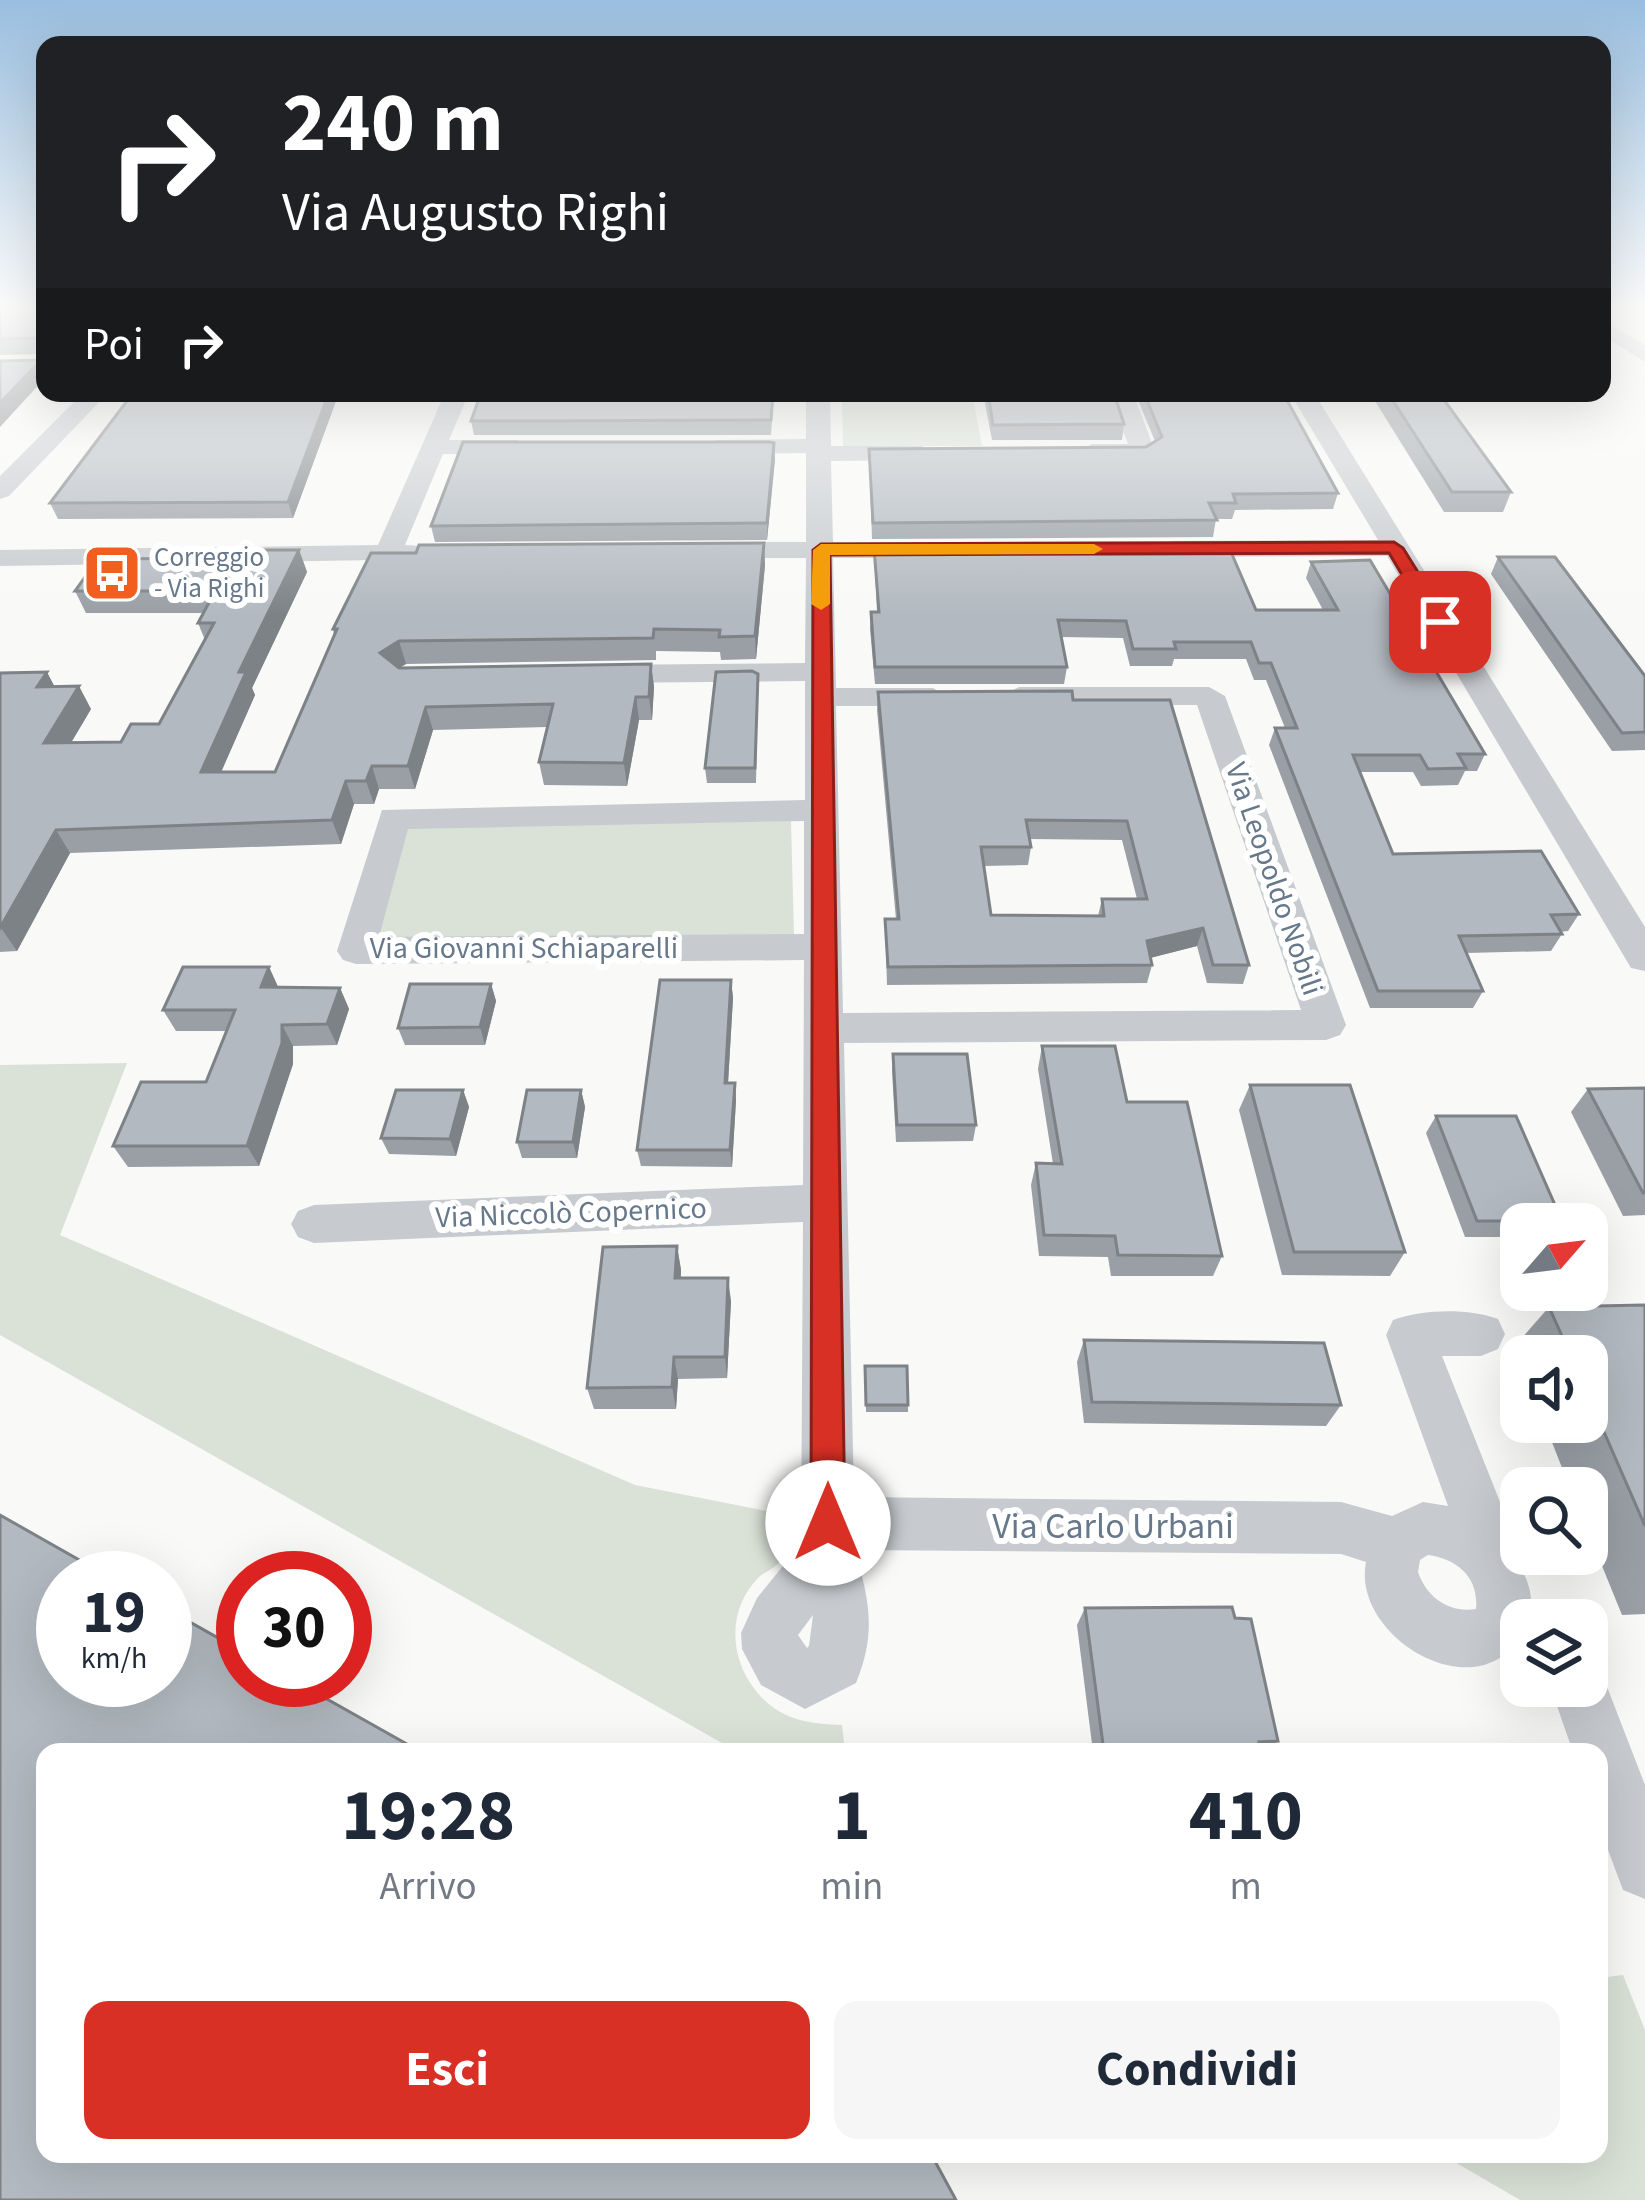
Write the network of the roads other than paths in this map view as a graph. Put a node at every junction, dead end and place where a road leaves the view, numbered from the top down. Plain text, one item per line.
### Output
1 (79, 411) edge
2 (449, 411) edge
3 (818, 411) edge
4 (1128, 411) edge
5 (1312, 411) edge
6 (434, 447) junction
7 (549, 447) edge
8 (687, 447) edge
9 (819, 450) junction
10 (1072, 452) edge
11 (955, 453) edge
12 (0, 458) edge
13 (32, 458) junction
14 (0, 491) edge
15 (1394, 548) junction
16 (1136, 549) edge
17 (821, 550) junction
18 (949, 550) edge
19 (688, 551) edge
20 (458, 553) edge
21 (388, 554) junction
22 (0, 558) edge
23 (570, 675) edge
24 (820, 685) junction
25 (824, 810) junction
26 (825, 947) junction
27 (1645, 958) edge
28 (825, 1028) junction
29 (828, 1202) junction
30 (314, 1224) dead end
31 (1480, 1334) dead end
32 (1396, 1544) junction
33 (1480, 1549) junction
34 (1510, 1599) edge
35 (1500, 1621) edge
36 (1587, 1707) edge
37 (1600, 1743) edge
38 (1608, 1766) edge
39 (1645, 1868) edge

1 - 13 street
2 - 6 street
3 - 9 street
4 - 10 street
5 - 15 street
6 - 7 street
6 - 21 street
8 - 9 street
9 - 11 street
9 - 17 street
12 - 13 street
13 - 14 street
15 - 16 street
15 - 27 street
17 - 18 street
17 - 19 street
17 - 24 street
20 - 21 street
21 - 22 street
23 - 24 street
24 - 25 street
24 - 28 street, Via Leopoldo Nobili
25 - 26 street
25 - 26 street, Via Giovanni Schiaparelli
26 - 28 street
28 - 29 street
29 - 30 street, Via Niccolò Copernico
29 - 32 street, Via Carlo Urbani
31 - 33 street
32 - 33 street, Via Carlo Urbani
32 - 35 street
33 - 34 street
36 - 37 street
38 - 39 street

